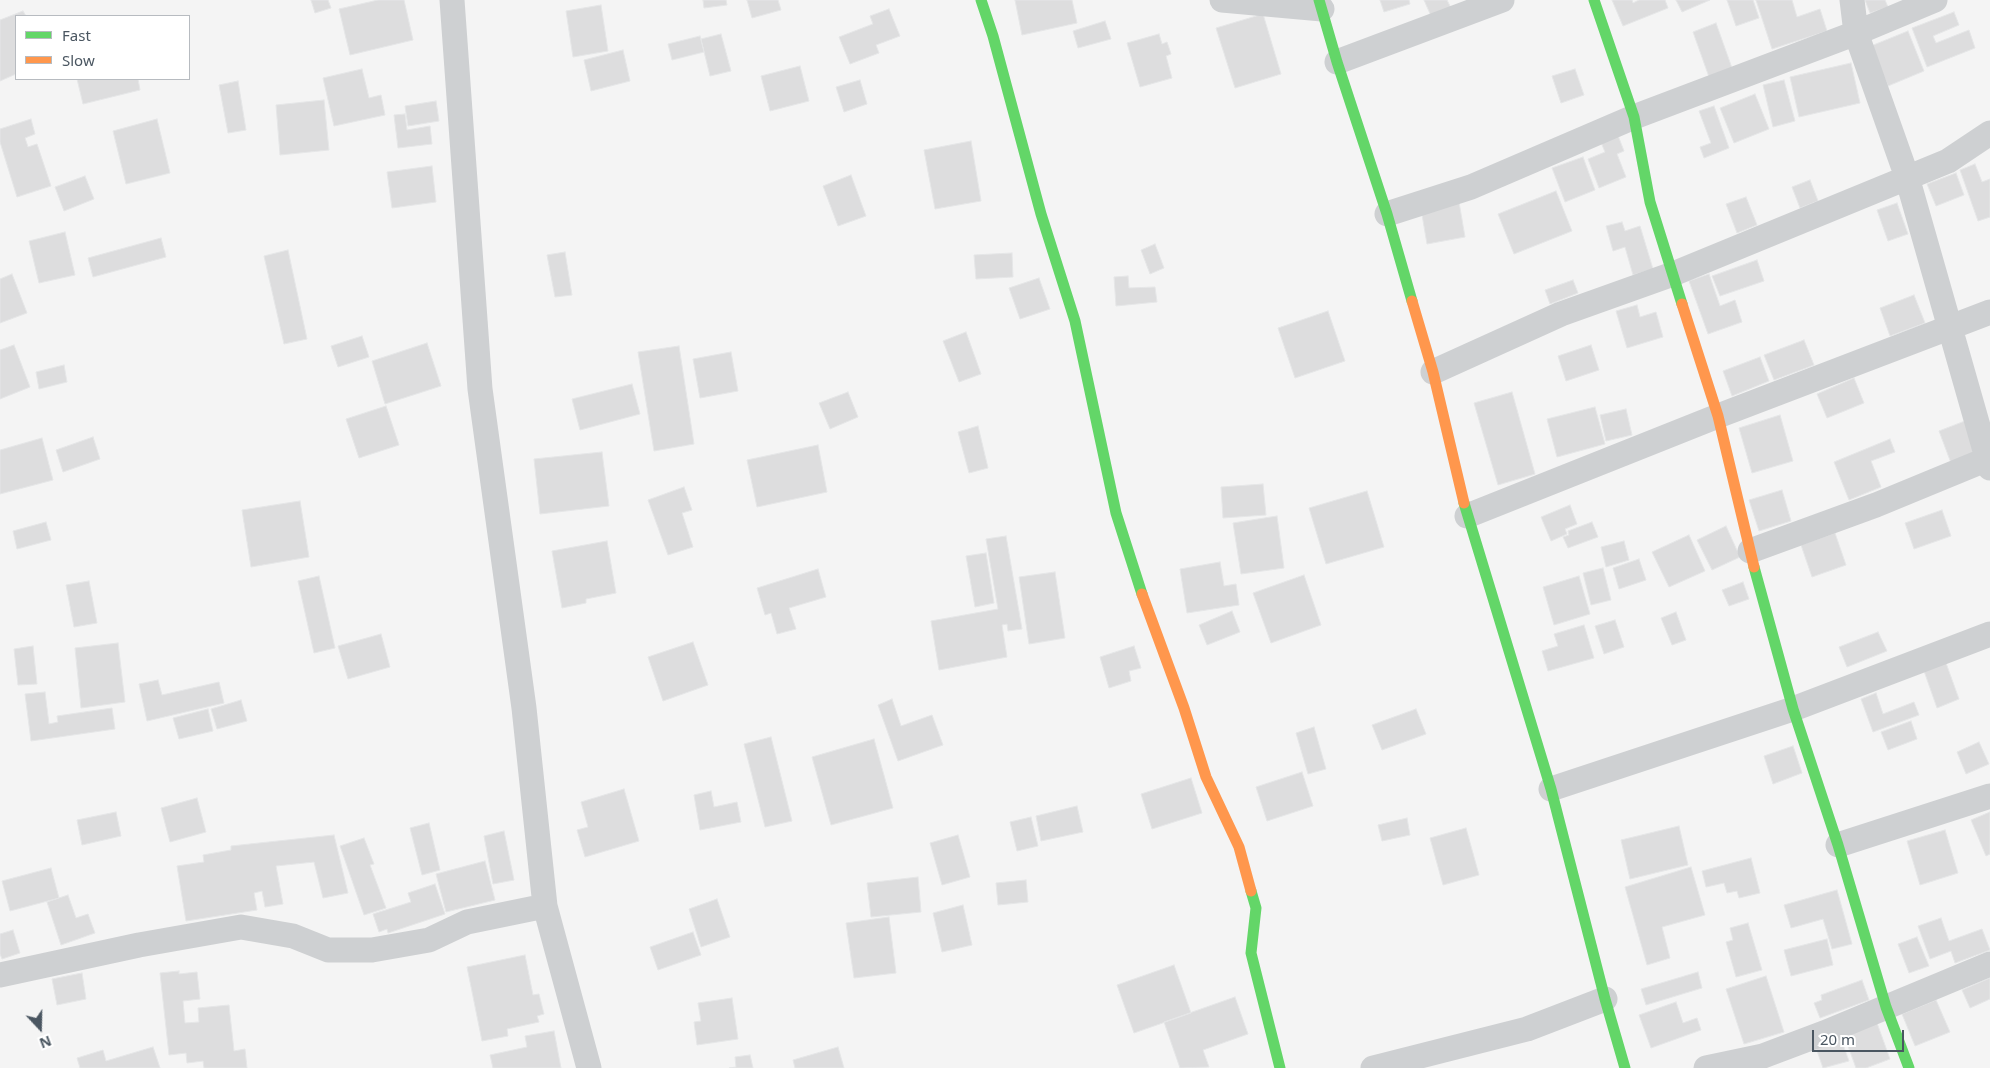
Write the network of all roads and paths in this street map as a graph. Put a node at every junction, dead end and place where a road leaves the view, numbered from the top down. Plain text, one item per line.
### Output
1 (452, 0) edge
2 (980, 0) edge
3 (1222, 0) edge
4 (1502, 0) edge
5 (1594, 0) edge
6 (1852, 0) edge
7 (1935, 0) edge
8 (1321, 5) edge
9 (1856, 33) junction
10 (1337, 62) junction
11 (1634, 117) junction
12 (1990, 133) edge
13 (1907, 177) junction
14 (1387, 214) junction
15 (1674, 274) junction
16 (1990, 312) edge
17 (1949, 328) junction
18 (1433, 372) junction
19 (1718, 416) junction
20 (1989, 461) edge
21 (1467, 516) junction
22 (1750, 551) junction
23 (1990, 634) edge
24 (1793, 709) junction
25 (1551, 789) junction
26 (1990, 796) edge
27 (1838, 845) junction
28 (545, 906) junction
29 (1990, 964) edge
30 (0, 975) edge
31 (1605, 999) junction
32 (1886, 1007) junction
33 (589, 1068) edge
34 (1280, 1068) edge
35 (1373, 1068) edge
36 (1626, 1068) edge
37 (1706, 1068) edge
38 (1909, 1068) edge

1 - 28 street
2 - 34 street
3 - 8 street
4 - 10 street
5 - 11 street
6 - 9 street
7 - 9 street
8 - 10 street
9 - 11 street
9 - 13 street
10 - 14 street
11 - 14 street
11 - 15 street
12 - 13 street
13 - 15 street
13 - 17 street
14 - 18 street
15 - 18 street
15 - 19 street
16 - 17 street
17 - 19 street
17 - 20 street
18 - 21 street
19 - 21 street
19 - 22 street
20 - 22 street
21 - 25 street
22 - 24 street
23 - 24 street
24 - 25 street
24 - 27 street
25 - 31 street
26 - 27 street
27 - 32 street
28 - 30 street
28 - 33 street
29 - 32 street
31 - 35 street
31 - 36 street
32 - 37 street
32 - 38 street

